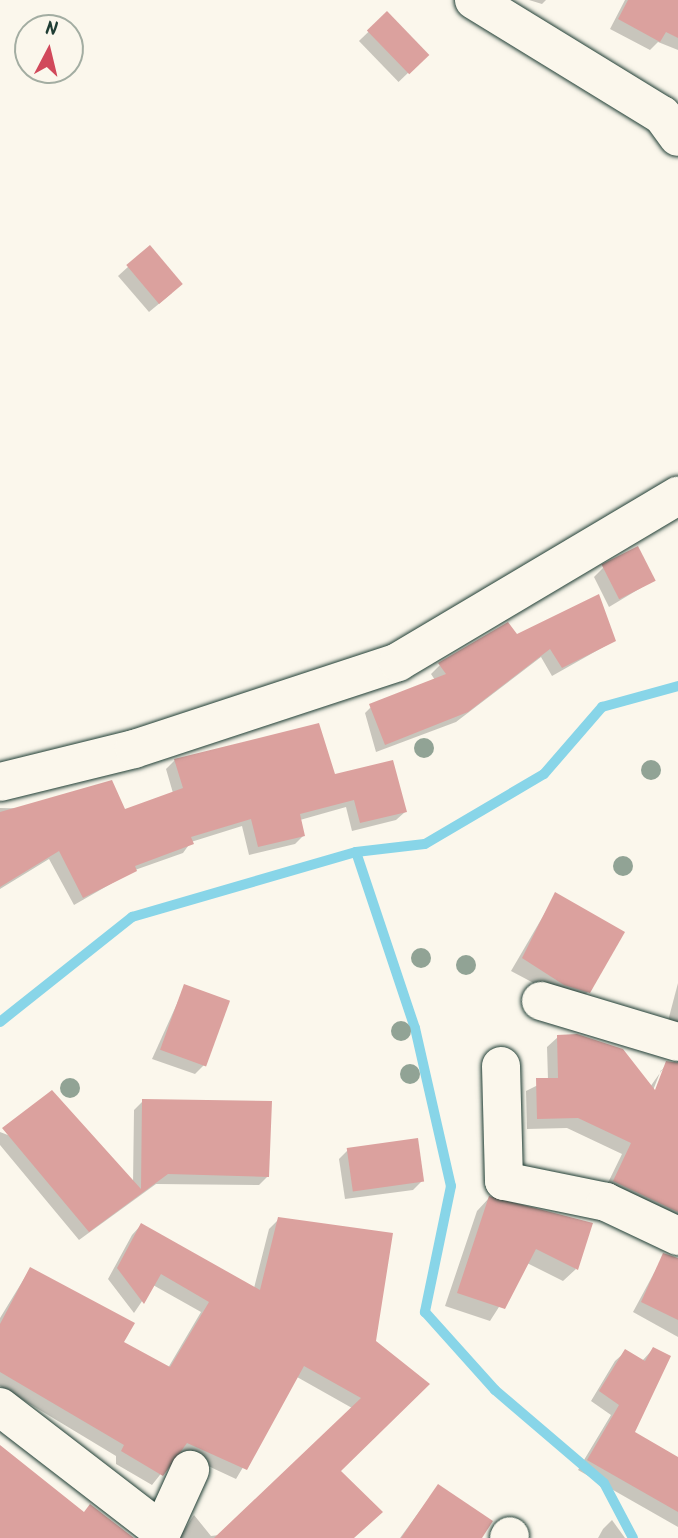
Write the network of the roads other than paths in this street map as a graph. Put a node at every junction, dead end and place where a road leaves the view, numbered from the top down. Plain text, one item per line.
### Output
1 (474, 0) edge
2 (678, 137) edge
3 (678, 496) edge
4 (0, 782) edge
5 (541, 1001) dead end
6 (678, 1042) edge
7 (501, 1066) dead end
8 (678, 1236) edge
9 (0, 1407) edge
10 (190, 1470) dead end
11 (160, 1535) edge

1 - 2 street
3 - 4 street
5 - 6 street
7 - 8 street
9 - 11 street
10 - 11 street

